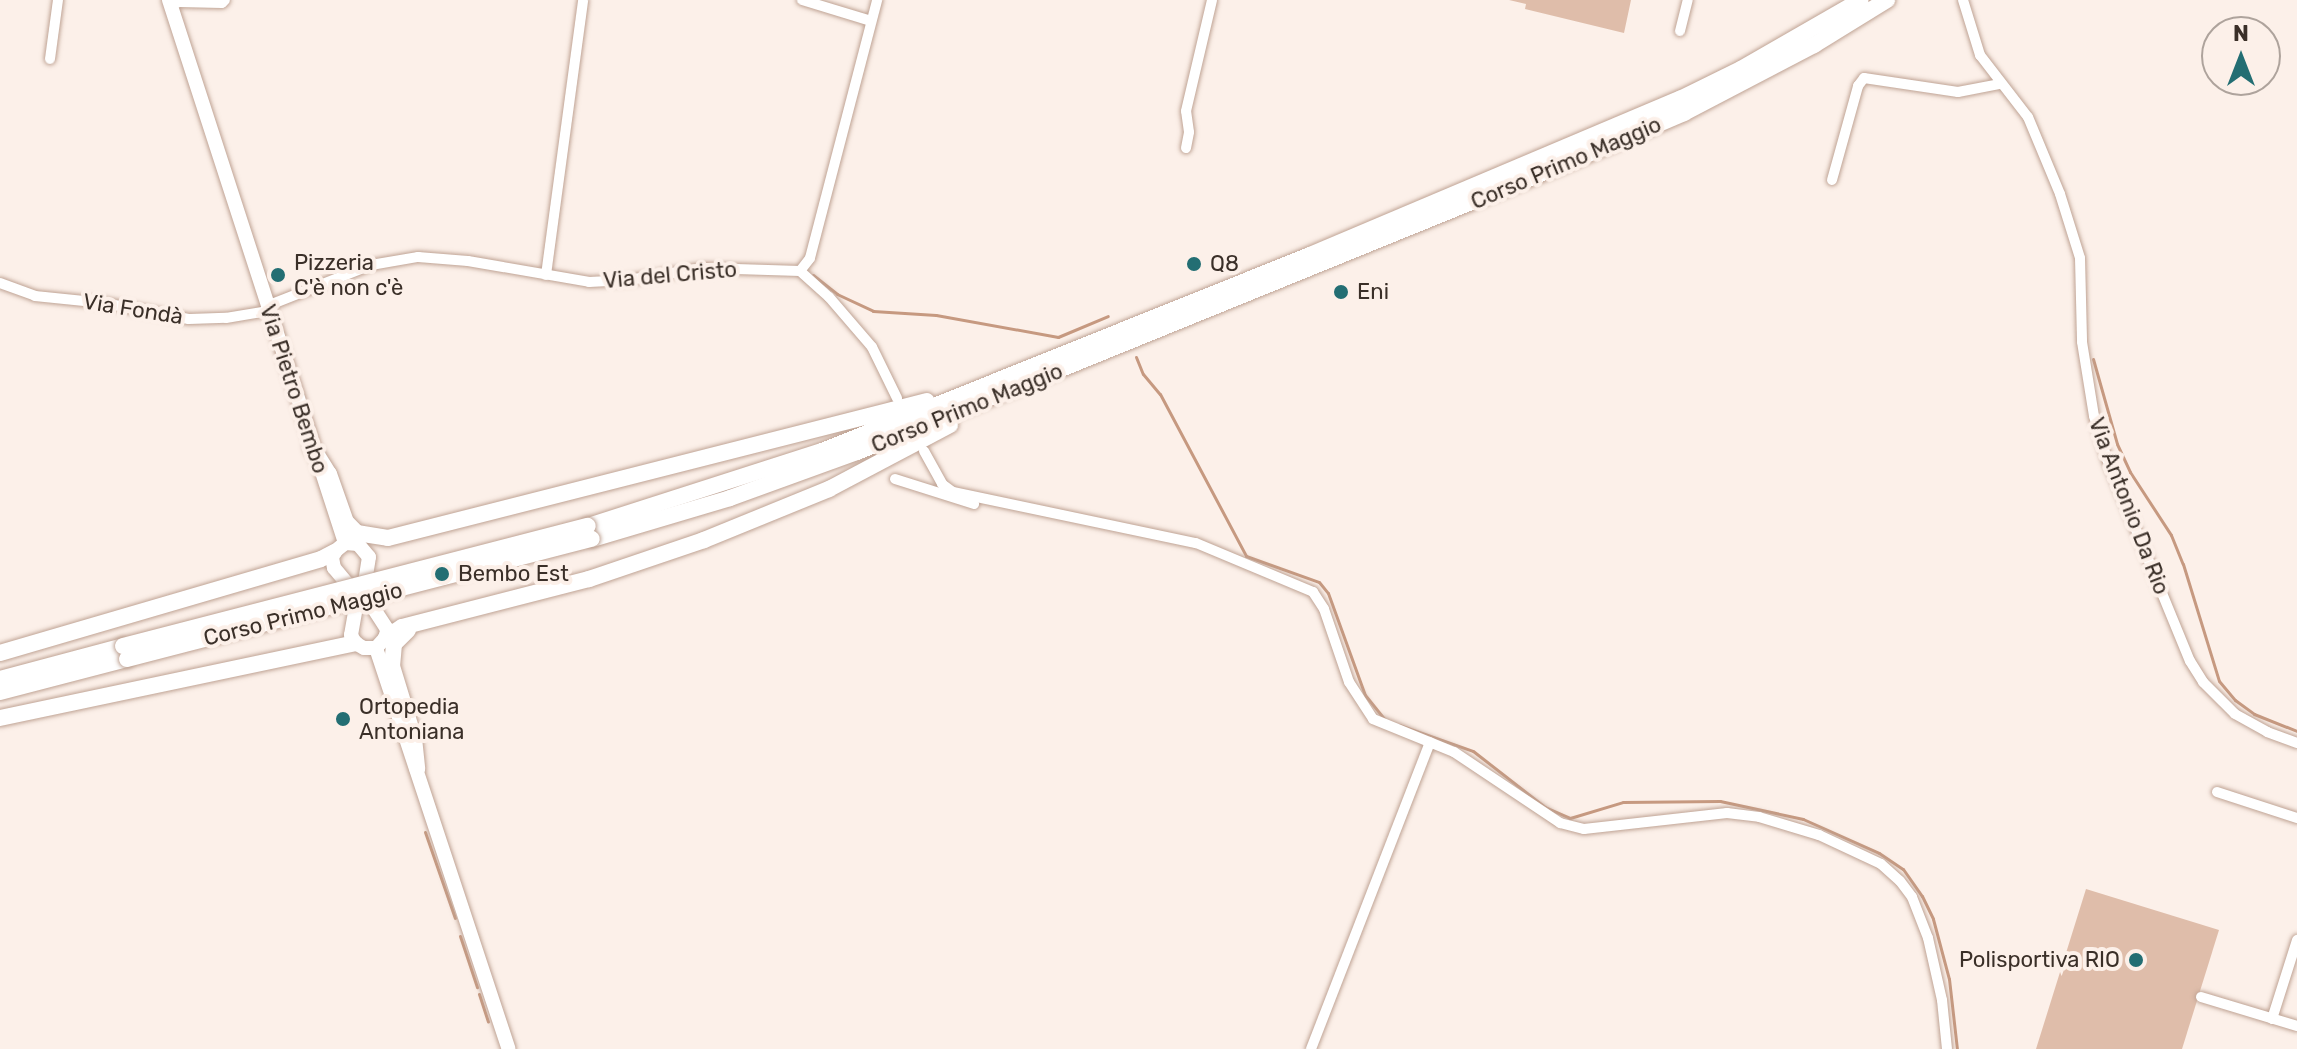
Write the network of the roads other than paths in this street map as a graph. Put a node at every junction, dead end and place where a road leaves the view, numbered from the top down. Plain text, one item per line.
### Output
1 (58, 0) edge
2 (225, 0) edge
3 (583, 0) edge
4 (802, 0) edge
5 (877, 0) edge
6 (1212, 0) edge
7 (1688, 0) edge
8 (1861, 0) edge
9 (1887, 0) edge
10 (1963, 0) edge
11 (170, 2) edge
12 (871, 21) junction
13 (1680, 31) dead end
14 (50, 59) dead end
15 (2000, 84) junction
16 (1186, 148) dead end
17 (1832, 180) dead end
18 (800, 271) junction
19 (546, 275) junction
20 (0, 283) edge
21 (268, 309) junction
22 (1040, 380) junction
23 (999, 381) junction
24 (897, 398) dead end
25 (312, 447) junction
26 (924, 451) dead end
27 (895, 479) dead end
28 (1051, 513) junction
29 (590, 533) junction
30 (388, 538) junction
31 (363, 547) junction
32 (340, 548) junction
33 (412, 626) junction
34 (381, 642) junction
35 (355, 643) junction
36 (0, 653) edge
37 (125, 653) junction
38 (0, 679) edge
39 (0, 692) edge
40 (0, 718) edge
41 (1430, 742) junction
42 (2297, 743) edge
43 (417, 769) junction
44 (2217, 792) dead end
45 (2297, 818) edge
46 (2297, 940) edge
47 (2201, 997) dead end
48 (2272, 1019) junction
49 (2297, 1026) edge
50 (509, 1049) edge
51 (1311, 1049) edge
52 (1947, 1049) edge

1 - 14 street
2 - 11 street, Via Pietro Bembo
3 - 19 street
4 - 12 street
5 - 12 street
6 - 16 street
7 - 13 street
8 - 23 highway, Corso Primo Maggio
9 - 22 highway, Corso Primo Maggio
10 - 15 street, Via Antonio Da Rio
11 - 21 main road, Via Pietro Bembo
12 - 18 street
15 - 17 street
15 - 42 street, Via Antonio Da Rio
18 - 19 street, Via del Cristo
18 - 24 street
19 - 21 street, Via del Cristo
20 - 21 street, Via Fondà
21 - 25 main road, Via Pietro Bembo
22 - 29 highway, Corso Primo Maggio
22 - 33 highway
23 - 29 highway, Corso Primo Maggio
23 - 30 highway
25 - 30 highway
25 - 32 main road, Via Pietro Bembo
26 - 28 street
27 - 28 street
28 - 41 street
29 - 37 highway, Corso Primo Maggio, bridge
30 - 31 highway
31 - 32 main road
31 - 34 main road
32 - 35 main road, Via Pietro Bembo
32 - 36 highway
33 - 34 highway
33 - 43 highway
34 - 35 main road
34 - 43 main road
35 - 40 highway
37 - 38 highway, Corso Primo Maggio
37 - 39 highway, Corso Primo Maggio
41 - 51 street
41 - 52 street
43 - 50 main road
44 - 45 street
46 - 48 street
47 - 48 street
48 - 49 street

